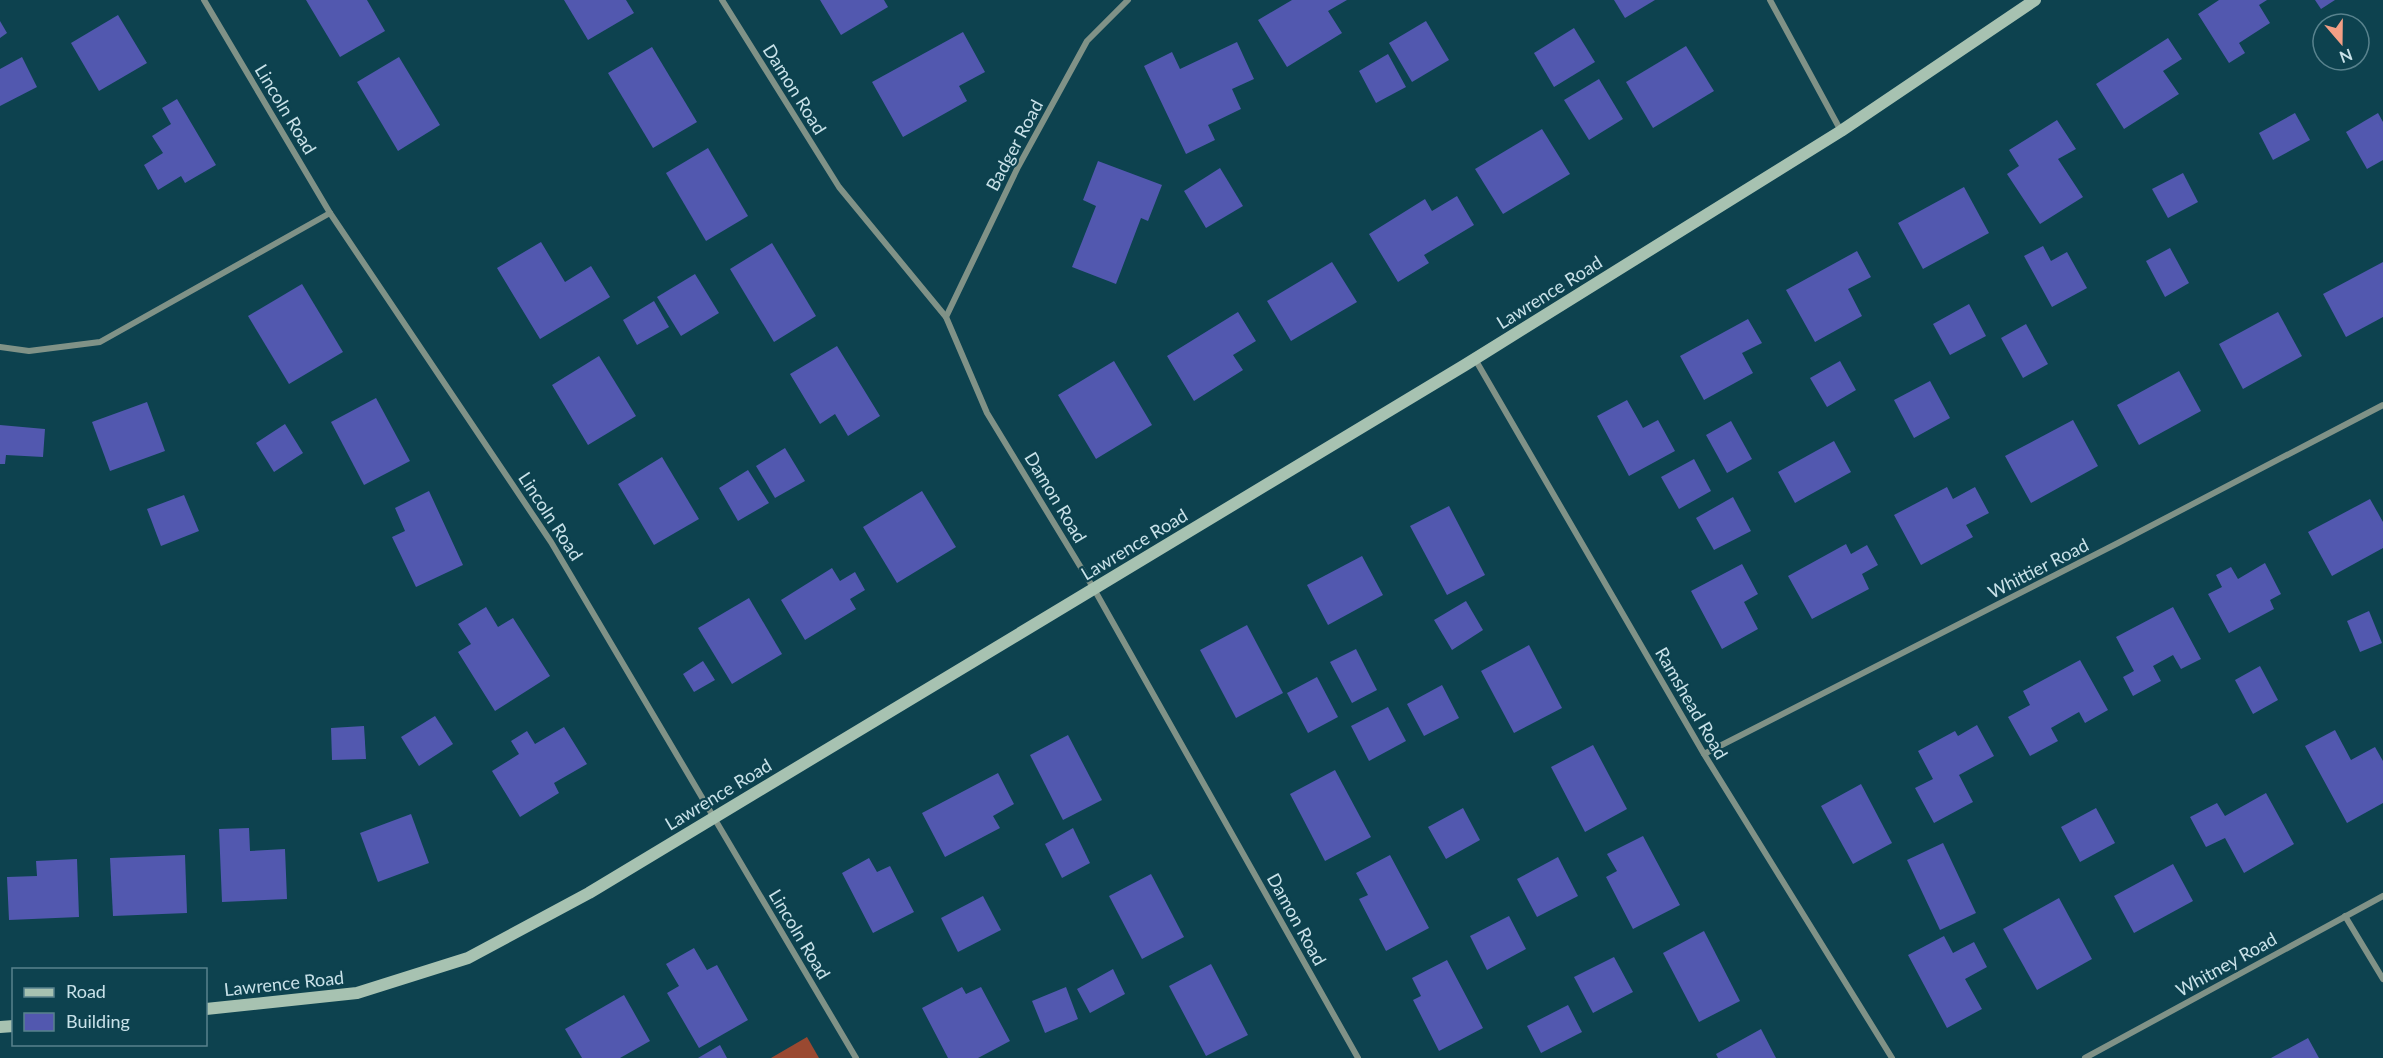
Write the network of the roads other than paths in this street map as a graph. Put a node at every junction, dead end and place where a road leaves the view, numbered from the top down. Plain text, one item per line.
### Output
1 (204, 0) edge
2 (722, 0) edge
3 (1128, 0) edge
4 (1770, 0) edge
5 (2035, 0) edge
6 (1842, 131) junction
7 (330, 213) junction
8 (946, 317) junction
9 (0, 348) edge
10 (1475, 359) junction
11 (2383, 405) edge
12 (1094, 589) junction
13 (1704, 753) junction
14 (714, 818) junction
15 (2383, 897) edge
16 (2345, 916) junction
17 (2383, 979) edge
18 (207, 1009) edge
19 (856, 1058) edge
20 (1358, 1058) edge
21 (1892, 1058) edge
22 (2085, 1058) edge

1 - 7 street, Lincoln Road
2 - 8 street, Damon Road
3 - 8 street, Badger Road
4 - 6 street
5 - 6 street, Lawrence Road
6 - 10 street, Lawrence Road
7 - 9 street
7 - 14 street, Lincoln Road
8 - 12 street, Damon Road
10 - 12 street, Lawrence Road
10 - 13 street, Ramshead Road
11 - 13 street, Whittier Road
12 - 14 street, Lawrence Road
12 - 20 street, Damon Road
13 - 21 street, Ramshead Road
14 - 18 street, Lawrence Road
14 - 19 street, Lincoln Road
15 - 16 street, Whitney Road
16 - 17 street
16 - 22 street, Whitney Road

